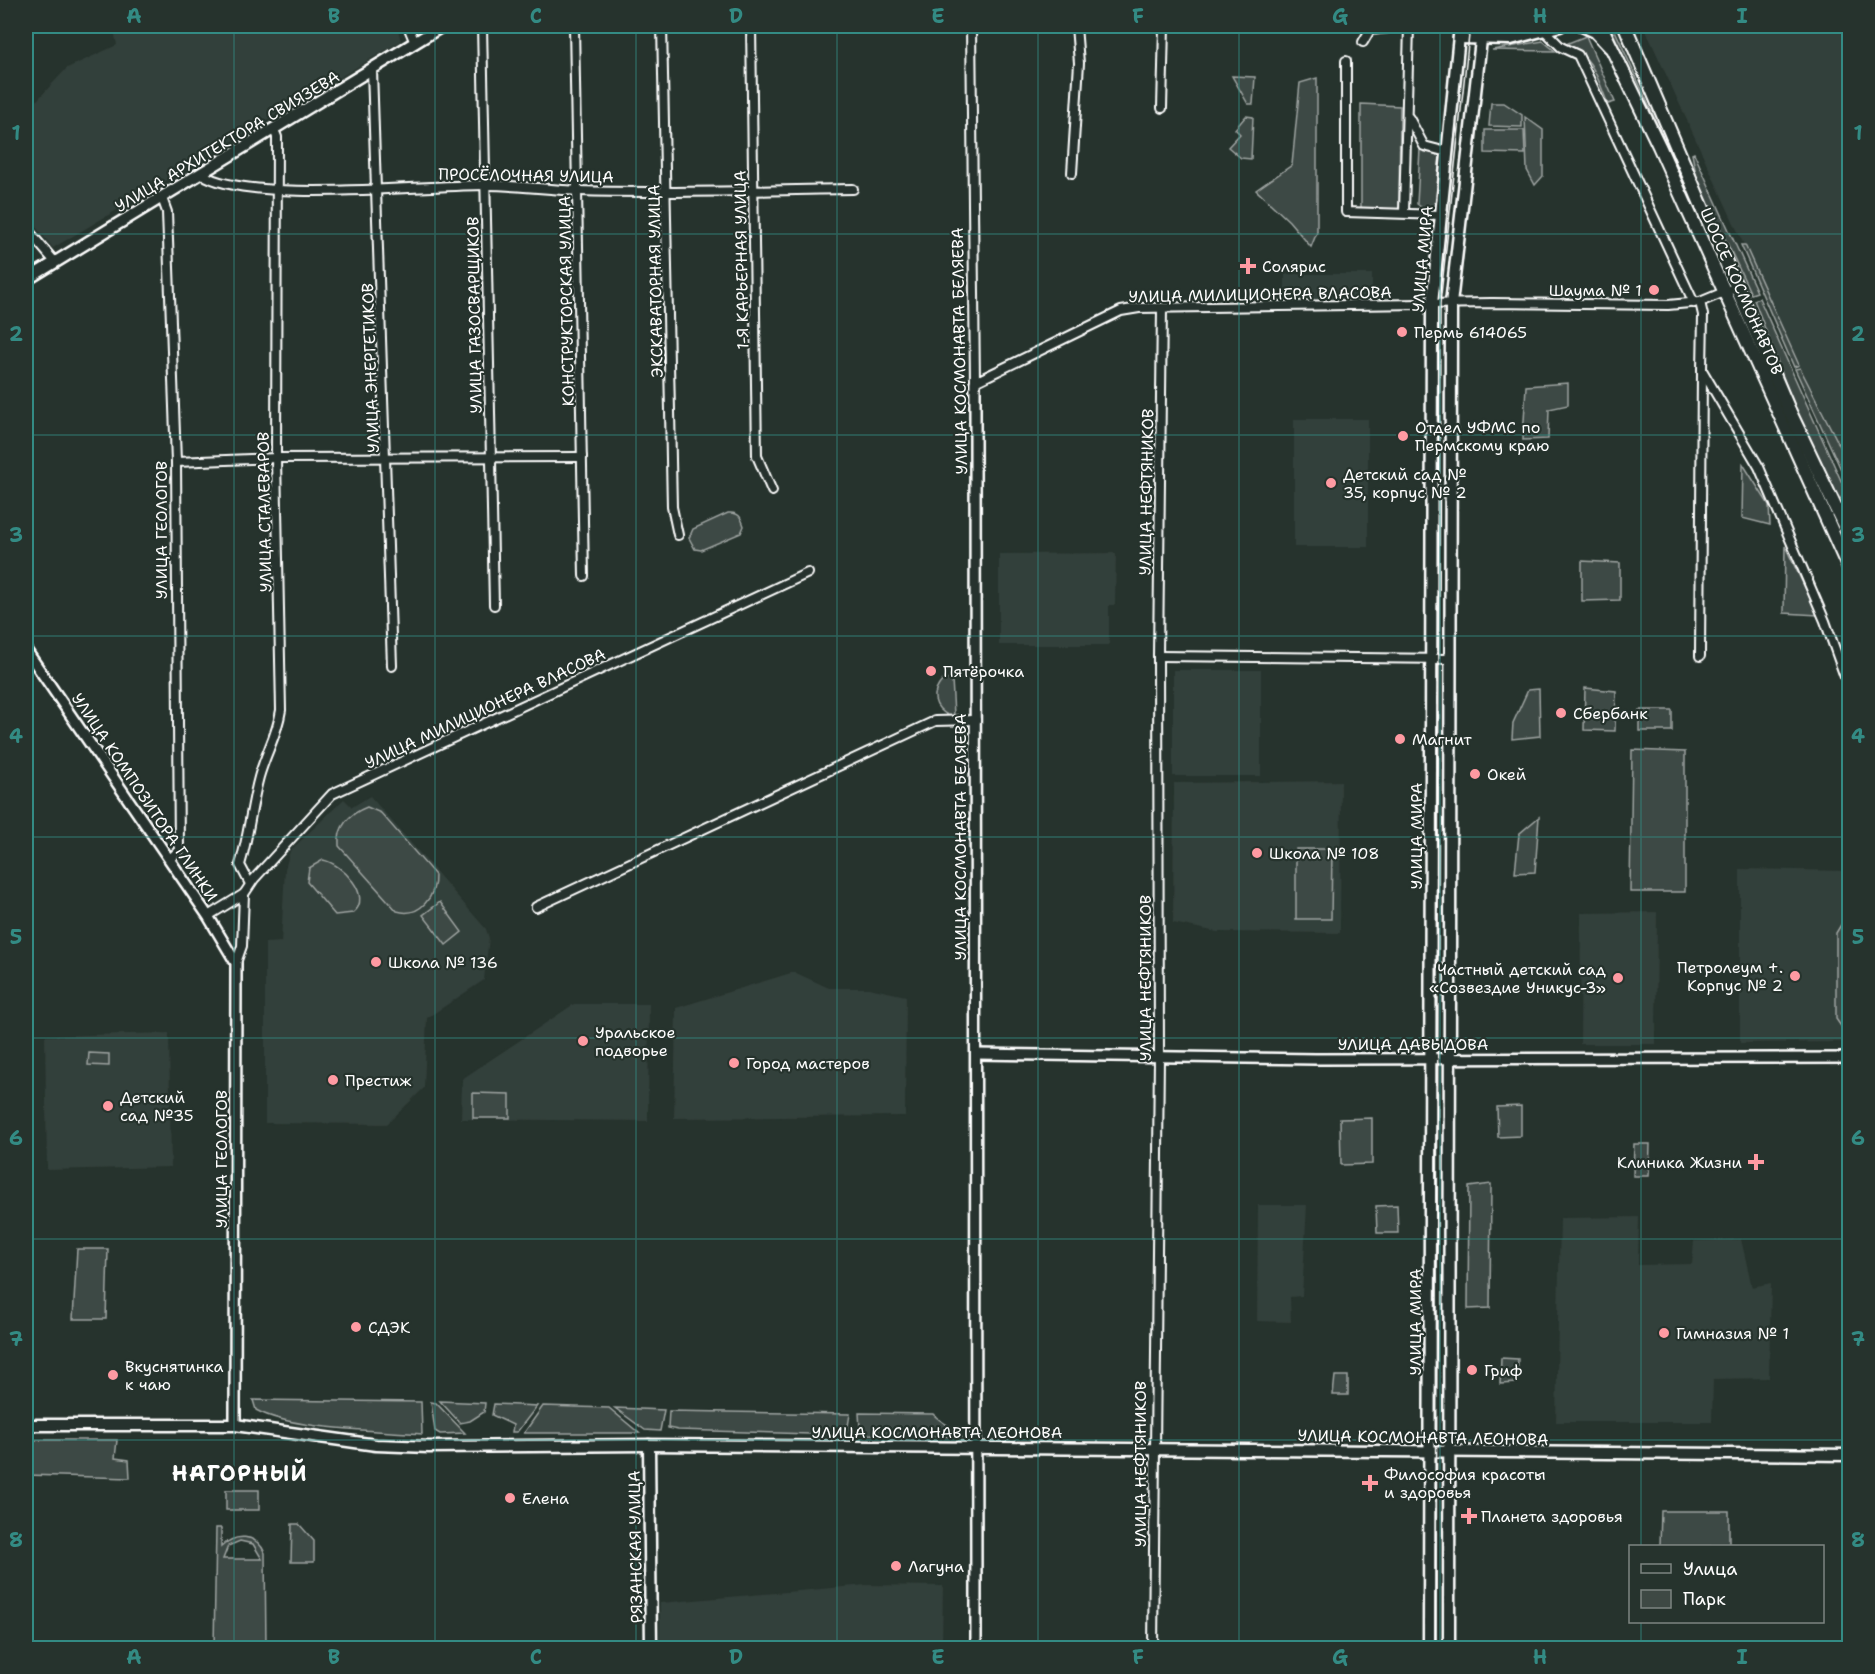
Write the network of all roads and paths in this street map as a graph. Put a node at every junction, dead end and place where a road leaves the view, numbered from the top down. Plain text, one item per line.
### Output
1 (408, 26) edge
2 (442, 26) edge
3 (482, 26) edge
4 (574, 26) edge
5 (662, 26) edge
6 (751, 26) edge
7 (971, 26) edge
8 (1076, 26) edge
9 (1164, 26) edge
10 (1460, 26) edge
11 (1582, 26) edge
12 (1601, 26) edge
13 (1625, 26) edge
14 (1552, 28) edge
15 (1459, 38) junction
16 (1481, 40) junction
17 (1363, 42) dead end
18 (415, 43) junction
19 (1613, 52) junction
20 (1346, 61) dead end
21 (372, 70) junction
22 (1162, 108) dead end
23 (1408, 114) junction
24 (274, 130) junction
25 (1447, 152) junction
26 (202, 174) junction
27 (1072, 174) dead end
28 (485, 185) junction
29 (378, 188) junction
30 (853, 189) dead end
31 (276, 190) junction
32 (754, 190) junction
33 (579, 191) junction
34 (667, 191) junction
35 (162, 198) junction
36 (1404, 213) junction
37 (1441, 215) junction
38 (26, 228) edge
39 (55, 262) junction
40 (26, 280) edge
41 (1738, 286) junction
42 (1725, 292) junction
43 (1697, 303) junction
44 (1432, 304) junction
45 (1451, 304) junction
46 (1162, 308) junction
47 (1702, 370) junction
48 (975, 382) junction
49 (491, 457) junction
50 (276, 458) junction
51 (386, 458) junction
52 (582, 458) junction
53 (176, 462) junction
54 (772, 491) dead end
55 (678, 535) dead end
56 (1850, 538) edge
57 (1850, 571) edge
58 (808, 573) dead end
59 (584, 576) dead end
60 (494, 605) dead end
61 (26, 650) edge
62 (1158, 656) junction
63 (1700, 656) dead end
64 (1431, 659) junction
65 (1451, 659) junction
66 (392, 666) dead end
67 (1850, 691) edge
68 (976, 720) junction
69 (170, 859) junction
70 (250, 884) junction
71 (244, 894) junction
72 (536, 907) dead end
73 (208, 915) junction
74 (236, 963) junction
75 (976, 1054) junction
76 (1159, 1056) junction
77 (1850, 1058) edge
78 (1430, 1059) junction
79 (1450, 1059) junction
80 (26, 1425) edge
81 (235, 1425) junction
82 (649, 1445) junction
83 (977, 1447) junction
84 (1154, 1449) junction
85 (1429, 1452) junction
86 (1449, 1452) junction
87 (1850, 1455) edge
88 (651, 1648) edge
89 (975, 1648) edge
90 (1153, 1648) edge
91 (1429, 1648) edge
92 (1449, 1648) edge

1 - 18 street
2 - 18 main road, УЛИЦА АРХИТЕКТОРА СВИЯЗЕВА
3 - 28 street, УЛИЦА ГАЗОСВАРЩИКОВ
4 - 33 street, КОНСТРУКТОРСКАЯ УЛИЦА
5 - 34 street, ЭКСКАВАТОРНАЯ УЛИЦА
6 - 32 street, 1-Я КАРЬЕРНАЯ УЛИЦА
7 - 48 street, УЛИЦА КОСМОНАВТА БЕЛЯЕВА
8 - 27 street
9 - 22 street
10 - 15 main road, УЛИЦА МИРА
11 - 19 main road
12 - 19 main road, ШОССЕ КОСМОНАВТОВ
13 - 41 main road, ШОССЕ КОСМОНАВТОВ
14 - 16 main road
14 - 43 street
15 - 16 main road
15 - 25 main road, УЛИЦА МИРА
16 - 45 main road, УЛИЦА МИРА
17 - 23 street
18 - 21 main road, УЛИЦА АРХИТЕКТОРА СВИЯЗЕВА
19 - 42 main road, ШОССЕ КОСМОНАВТОВ
20 - 36 street
21 - 24 main road, УЛИЦА АРХИТЕКТОРА СВИЯЗЕВА
21 - 29 street, УЛИЦА ЭНЕРГЕТИКОВ
23 - 25 street
23 - 36 street
24 - 26 main road, УЛИЦА АРХИТЕКТОРА СВИЯЗЕВА
24 - 31 street, УЛИЦА СТАЛЕВАРОВ
25 - 37 main road, УЛИЦА МИРА
26 - 31 street, ПРОСЁЛОЧНАЯ УЛИЦА
26 - 35 main road, УЛИЦА АРХИТЕКТОРА СВИЯЗЕВА
28 - 29 street, ПРОСЁЛОЧНАЯ УЛИЦА
28 - 33 street, ПРОСЁЛОЧНАЯ УЛИЦА
28 - 49 street, УЛИЦА ГАЗОСВАРЩИКОВ
29 - 31 street, ПРОСЁЛОЧНАЯ УЛИЦА
29 - 51 street, УЛИЦА ЭНЕРГЕТИКОВ
30 - 32 street, ПРОСЁЛОЧНАЯ УЛИЦА
31 - 50 street, УЛИЦА СТАЛЕВАРОВ
32 - 34 street, ПРОСЁЛОЧНАЯ УЛИЦА
32 - 54 street, 1-Я КАРЬЕРНАЯ УЛИЦА
33 - 34 street, ПРОСЁЛОЧНАЯ УЛИЦА
33 - 52 street, КОНСТРУКТОРСКАЯ УЛИЦА
34 - 55 street, ЭКСКАВАТОРНАЯ УЛИЦА
35 - 39 main road, УЛИЦА АРХИТЕКТОРА СВИЯЗЕВА
35 - 53 street, УЛИЦА ГЕОЛОГОВ
36 - 37 street
37 - 44 main road, УЛИЦА МИРА
38 - 39 street
39 - 40 main road, УЛИЦА АРХИТЕКТОРА СВИЯЗЕВА
41 - 42 street, УЛИЦА МИЛИЦИОНЕРА ВЛАСОВА
41 - 56 main road, ШОССЕ КОСМОНАВТОВ
42 - 43 street, УЛИЦА МИЛИЦИОНЕРА ВЛАСОВА
42 - 57 main road, ШОССЕ КОСМОНАВТОВ
43 - 45 street, УЛИЦА МИЛИЦИОНЕРА ВЛАСОВА
43 - 47 street
44 - 45 street, УЛИЦА МИЛИЦИОНЕРА ВЛАСОВА
44 - 46 street, УЛИЦА МИЛИЦИОНЕРА ВЛАСОВА
44 - 64 main road, УЛИЦА МИРА
45 - 65 main road, УЛИЦА МИРА
46 - 48 street, УЛИЦА МИЛИЦИОНЕРА ВЛАСОВА
46 - 62 street, УЛИЦА НЕФТЯНИКОВ
47 - 63 street
47 - 67 street
48 - 68 street, УЛИЦА КОСМОНАВТА БЕЛЯЕВА
49 - 51 street
49 - 52 street
49 - 60 street, УЛИЦА ГАЗОСВАРЩИКОВ
50 - 51 street
50 - 53 street
50 - 70 street, УЛИЦА СТАЛЕВАРОВ
51 - 66 street, УЛИЦА ЭНЕРГЕТИКОВ
52 - 59 street, КОНСТРУКТОРСКАЯ УЛИЦА
53 - 69 street, УЛИЦА ГЕОЛОГОВ
58 - 70 street, УЛИЦА МИЛИЦИОНЕРА ВЛАСОВА
61 - 69 street, УЛИЦА КОМПОЗИТОРА ГЛИНКИ
62 - 64 street
62 - 76 street, УЛИЦА НЕФТЯНИКОВ
64 - 65 street
64 - 78 main road, УЛИЦА МИРА
65 - 79 main road, УЛИЦА МИРА
68 - 72 street
68 - 75 street, УЛИЦА КОСМОНАВТА БЕЛЯЕВА
69 - 73 street, УЛИЦА КОМПОЗИТОРА ГЛИНКИ
70 - 71 street, УЛИЦА МИЛИЦИОНЕРА ВЛАСОВА
71 - 73 street, УЛИЦА МИЛИЦИОНЕРА ВЛАСОВА
71 - 74 street, УЛИЦА ГЕОЛОГОВ
73 - 74 street, УЛИЦА КОМПОЗИТОРА ГЛИНКИ
74 - 81 street, УЛИЦА ГЕОЛОГОВ
75 - 76 street, УЛИЦА ДАВЫДОВА
75 - 83 street, УЛИЦА КОСМОНАВТА БЕЛЯЕВА
76 - 78 street, УЛИЦА ДАВЫДОВА
76 - 84 street, УЛИЦА НЕФТЯНИКОВ
77 - 79 street, УЛИЦА ДАВЫДОВА
78 - 79 street, УЛИЦА ДАВЫДОВА
78 - 85 main road, УЛИЦА МИРА
79 - 86 main road, УЛИЦА МИРА
80 - 81 main road, УЛИЦА КОСМОНАВТА ЛЕОНОВА
81 - 82 main road, УЛИЦА КОСМОНАВТА ЛЕОНОВА
82 - 83 main road, УЛИЦА КОСМОНАВТА ЛЕОНОВА
82 - 88 main road, РЯЗАНСКАЯ УЛИЦА
83 - 84 main road, УЛИЦА КОСМОНАВТА ЛЕОНОВА
83 - 89 street, УЛИЦА КОСМОНАВТА БЕЛЯЕВА
84 - 85 main road, УЛИЦА КОСМОНАВТА ЛЕОНОВА
84 - 90 street, УЛИЦА НЕФТЯНИКОВ
85 - 86 main road, УЛИЦА КОСМОНАВТА ЛЕОНОВА
85 - 91 main road, УЛИЦА МИРА
86 - 87 main road, УЛИЦА КОСМОНАВТА ЛЕОНОВА
86 - 92 main road, УЛИЦА МИРА

